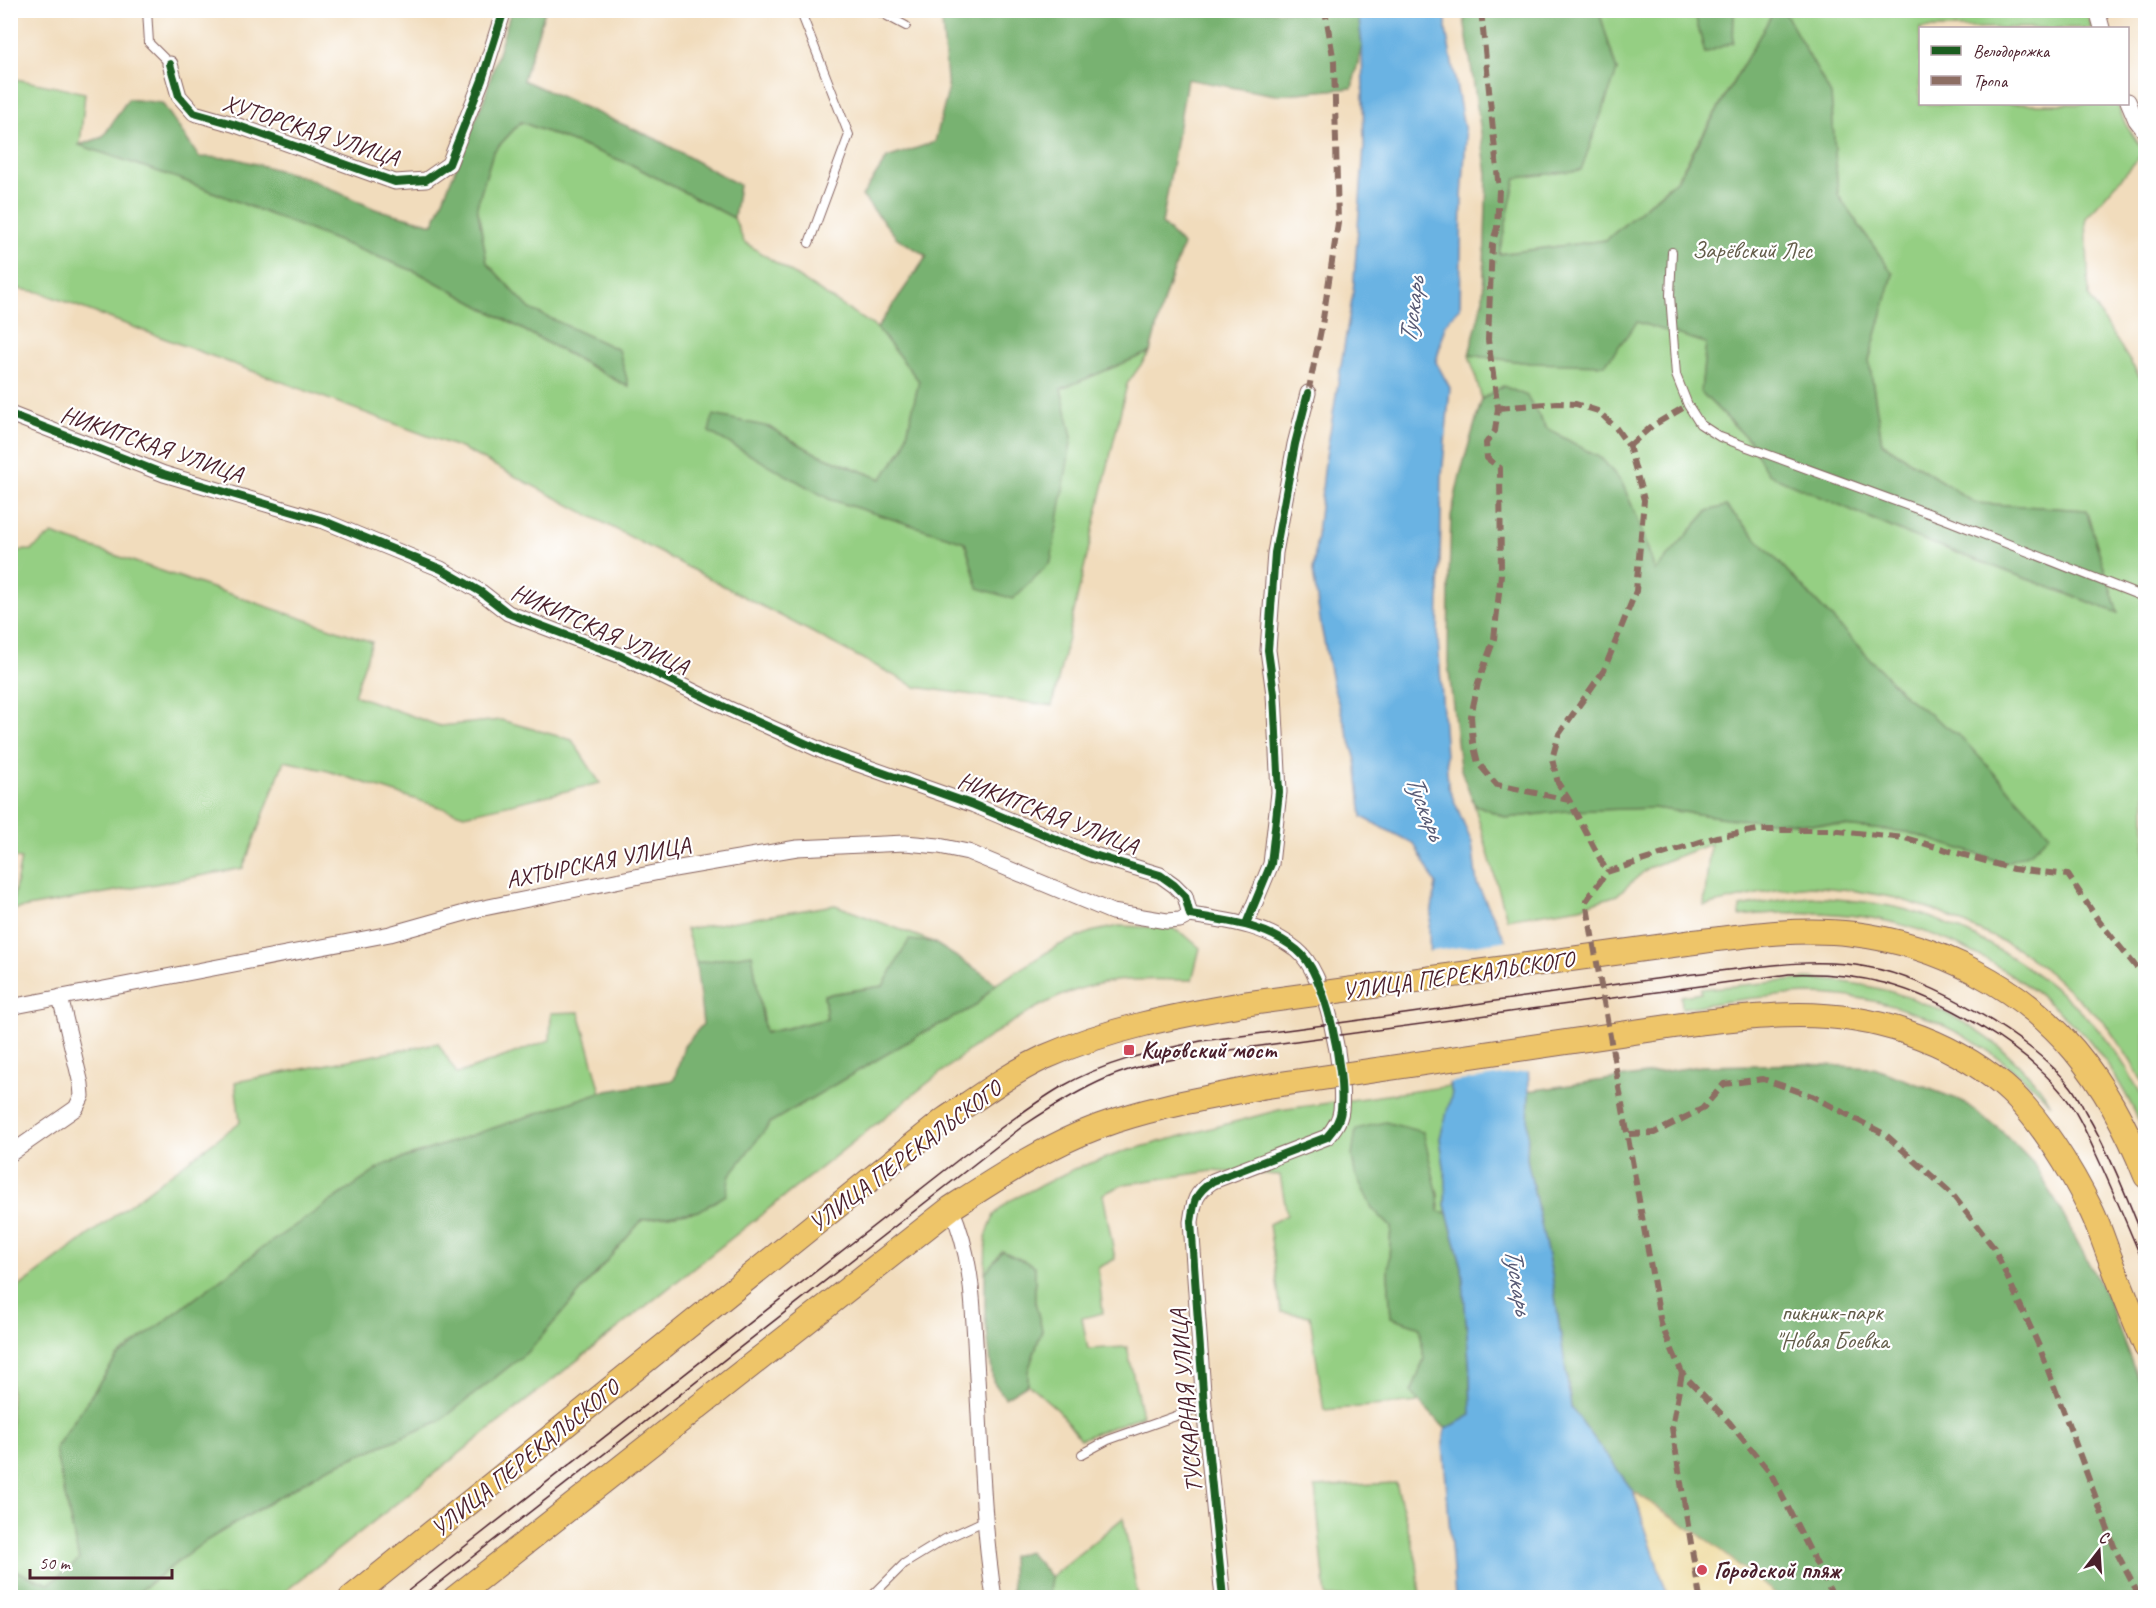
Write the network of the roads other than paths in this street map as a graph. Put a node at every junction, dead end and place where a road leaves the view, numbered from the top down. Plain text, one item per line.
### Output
1 (147, 10) edge
2 (504, 10) edge
3 (800, 10) edge
4 (876, 10) edge
5 (2097, 10) edge
6 (906, 26) dead end
7 (2102, 27) edge
8 (170, 64) joint
9 (2129, 104) edge
10 (2145, 133) edge
11 (809, 243) dead end
12 (1671, 252) dead end
13 (1308, 393) dead end
14 (10, 414) edge
15 (2145, 598) edge
16 (1190, 915) junction
17 (1246, 924) junction
18 (60, 998) junction
19 (10, 1007) edge
20 (10, 1155) edge
21 (2145, 1176) edge
22 (1194, 1201) joint
23 (951, 1208) junction
24 (2145, 1347) edge
25 (1204, 1406) junction
26 (1082, 1454) dead end
27 (986, 1520) junction
28 (351, 1598) edge
29 (455, 1598) edge
30 (870, 1598) edge
31 (994, 1598) edge
32 (1223, 1598) edge

1 - 8 lane
2 - 8 street, ХУТОРСКАЯ УЛИЦА
3 - 11 lane
4 - 6 lane
5 - 7 street
9 - 10 street
12 - 15 lane
13 - 17 street
14 - 16 street, НИКИТСКАЯ УЛИЦА
16 - 17 street, АХТЫРСКАЯ УЛИЦА
16 - 18 street, АХТЫРСКАЯ УЛИЦА
17 - 22 street, АХТЫРСКАЯ УЛИЦА
18 - 19 street, АХТЫРСКАЯ УЛИЦА
18 - 20 street
21 - 28 main road, УЛИЦА ПЕРЕКАЛЬСКОГО, bridge
22 - 25 street, ТУСКАРНАЯ УЛИЦА
23 - 24 main road, bridge
23 - 27 street
23 - 29 main road
25 - 26 lane
25 - 32 street, ТУСКАРНАЯ УЛИЦА
27 - 30 lane
27 - 31 street

